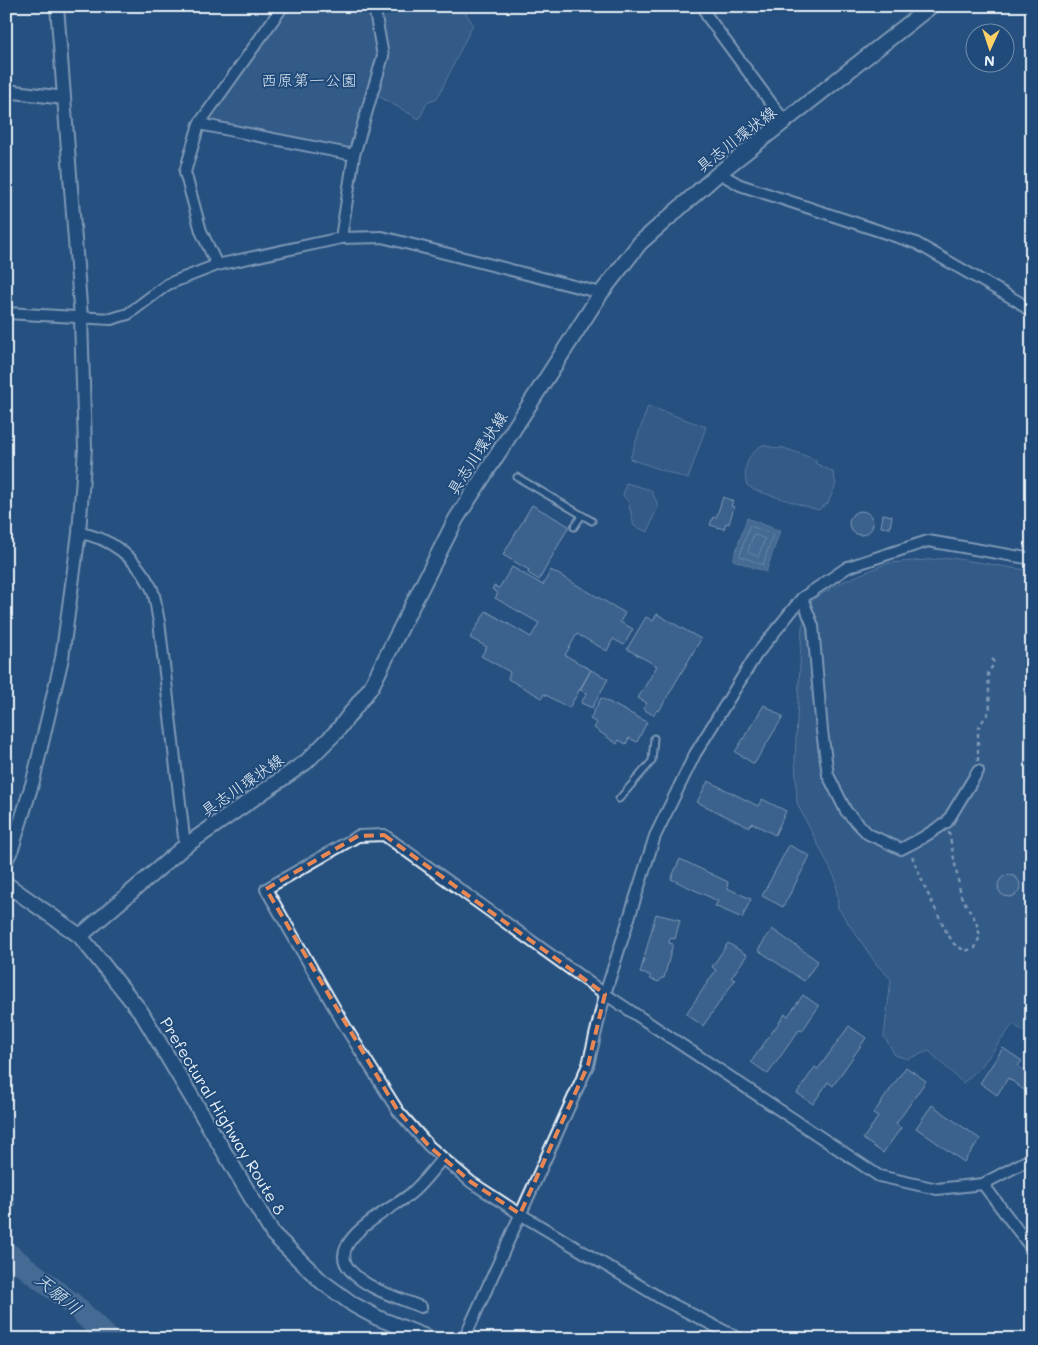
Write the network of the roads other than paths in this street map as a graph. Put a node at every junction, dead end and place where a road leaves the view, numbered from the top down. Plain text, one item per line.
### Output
1 (57, 6) edge
2 (283, 6) edge
3 (374, 6) edge
4 (704, 6) edge
5 (932, 6) edge
6 (6, 91) edge
7 (64, 98) junction
8 (785, 122) junction
9 (199, 124) junction
10 (354, 155) junction
11 (720, 173) junction
12 (341, 238) junction
13 (217, 265) junction
14 (601, 293) junction
15 (6, 313) edge
16 (1032, 313) edge
17 (81, 318) junction
18 (517, 477) dead end
19 (582, 515) junction
20 (592, 521) dead end
21 (574, 528) dead end
22 (79, 533) junction
23 (1032, 559) edge
24 (802, 598) junction
25 (654, 738) dead end
26 (978, 772) road end
27 (619, 799) dead end
28 (185, 846) junction
29 (6, 861) edge
30 (6, 884) edge
31 (80, 936) junction
32 (605, 994) junction
33 (443, 1158) junction
34 (1032, 1158) edge
35 (983, 1184) junction
36 (520, 1214) junction
37 (1032, 1249) edge
38 (421, 1307) dead end
39 (431, 1339) edge
40 (464, 1339) edge
41 (740, 1339) edge

1 - 7 street
2 - 9 street
3 - 10 street
4 - 8 street
5 - 8 main road, 具志川環状線
6 - 7 street
7 - 17 street
8 - 11 main road, 具志川環状線
9 - 10 street
9 - 13 street
10 - 12 street
11 - 14 main road, 具志川環状線
11 - 16 street
12 - 13 street
12 - 14 street
13 - 17 street
14 - 28 main road, 具志川環状線
15 - 17 street
17 - 22 street
18 - 19 lane
19 - 20 lane
19 - 21 lane
22 - 28 street
22 - 29 street
23 - 24 street
24 - 26 street
24 - 32 street
25 - 27 lane
28 - 31 main road, 具志川環状線
30 - 31 main road, Prefectural Highway Route 8
31 - 39 main road, Prefectural Highway Route 8
32 - 33 street
32 - 35 street
32 - 36 street
33 - 36 street
33 - 38 street
34 - 35 street
35 - 37 street
36 - 40 street
36 - 41 street

